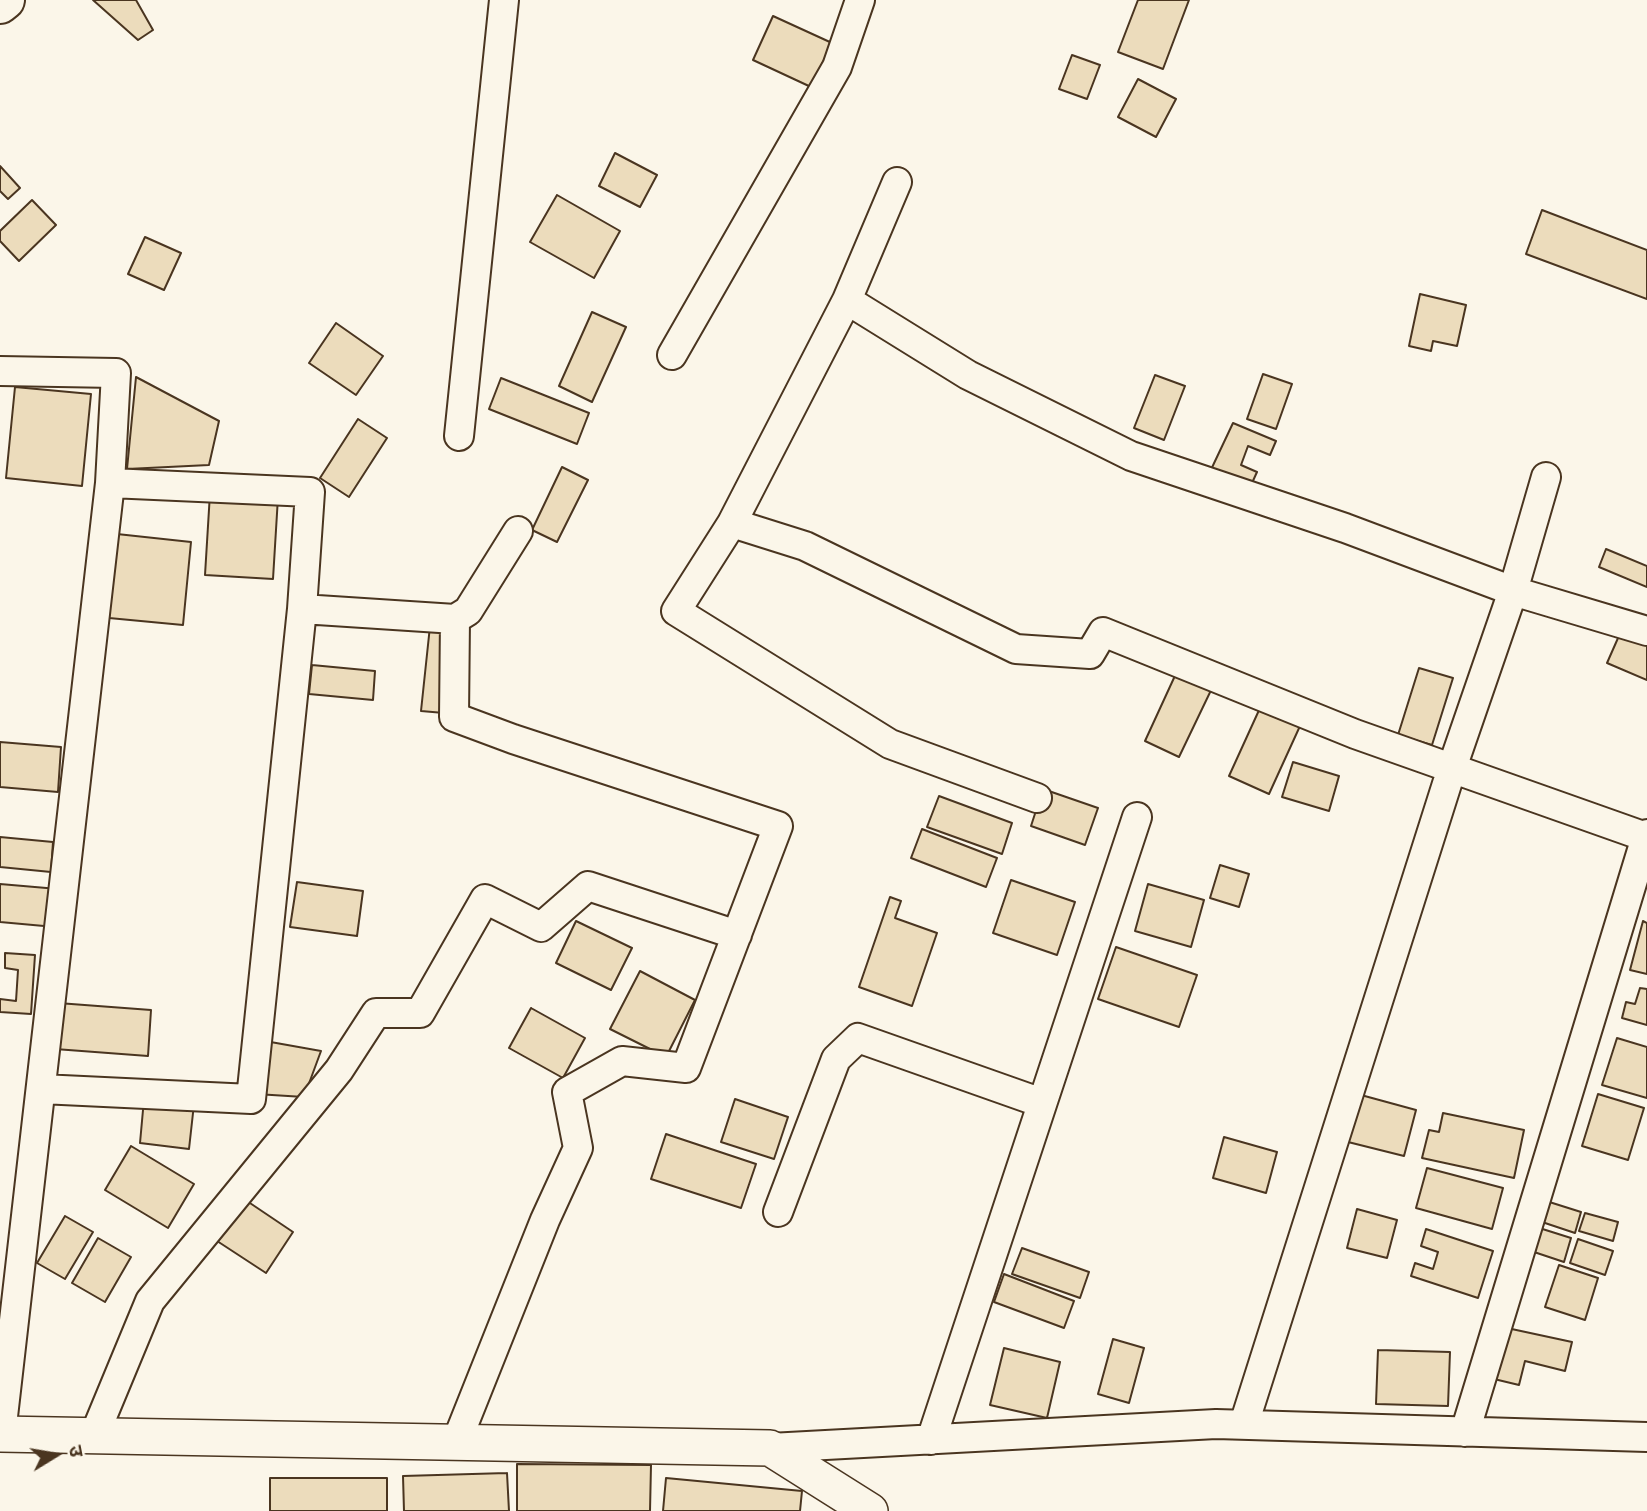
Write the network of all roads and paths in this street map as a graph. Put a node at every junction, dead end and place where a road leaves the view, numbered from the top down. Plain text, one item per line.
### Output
1 (5, 0) edge
2 (504, 0) edge
3 (860, 0) edge
4 (0, 4) edge
5 (897, 182) dead end
6 (847, 300) junction
7 (672, 355) dead end
8 (0, 371) edge
9 (459, 436) dead end
10 (1546, 477) dead end
11 (110, 482) junction
12 (732, 523) junction
13 (518, 531) dead end
14 (1513, 591) junction
15 (302, 609) junction
16 (455, 619) junction
17 (1647, 631) edge
18 (1452, 768) junction
19 (1037, 798) dead end
20 (1137, 817) dead end
21 (1646, 835) edge
22 (737, 935) junction
23 (41, 1089) junction
24 (1042, 1103) junction
25 (778, 1212) dead end
26 (1244, 1424) junction
27 (1465, 1432) junction
28 (1, 1434) edge
29 (94, 1436) junction
30 (1647, 1437) edge
31 (931, 1440) junction
32 (456, 1443) junction
33 (771, 1448) junction
34 (870, 1511) edge

1 - 4 main road
2 - 9 street
3 - 7 street
5 - 6 street
6 - 12 street
6 - 14 street
8 - 11 street
10 - 14 street
11 - 15 street
11 - 23 street
12 - 18 street
12 - 19 street
13 - 16 street
14 - 17 street
14 - 18 street
15 - 16 street
15 - 23 street
16 - 22 street
18 - 21 street
18 - 26 street
20 - 24 street
21 - 27 street
22 - 29 street
22 - 32 street
23 - 28 street
24 - 25 street
24 - 31 street
26 - 27 street
26 - 31 street
27 - 30 street
28 - 29 street
29 - 32 street
31 - 33 street
32 - 33 street
33 - 34 street

